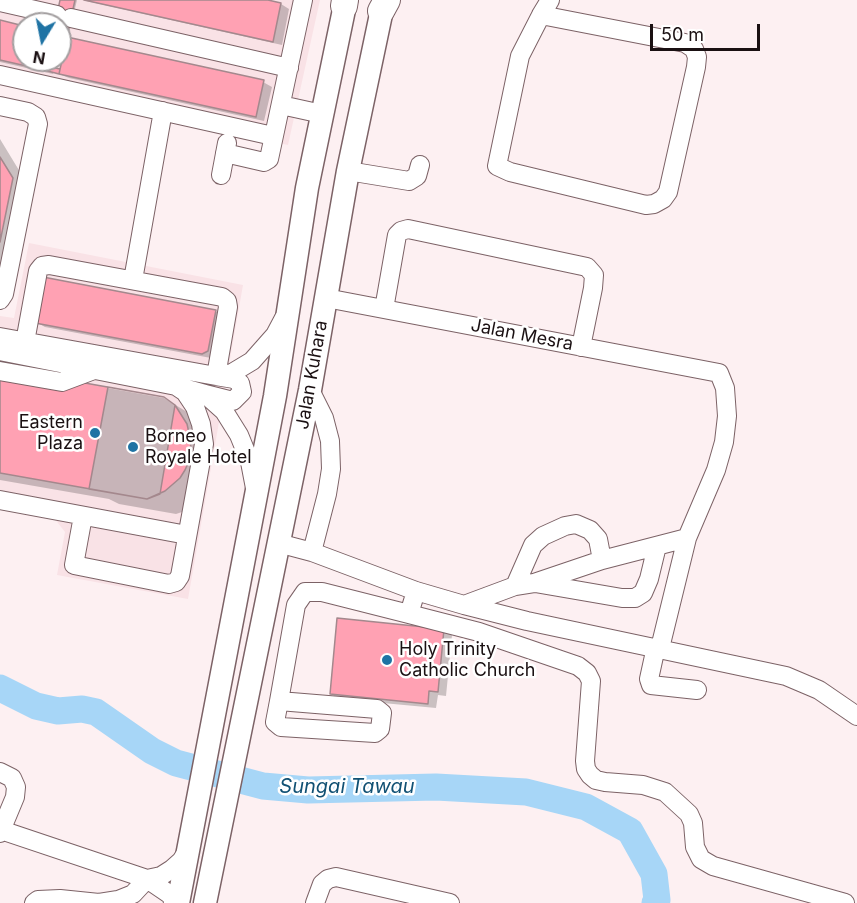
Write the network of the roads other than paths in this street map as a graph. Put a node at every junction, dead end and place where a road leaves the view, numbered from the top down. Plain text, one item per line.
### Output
1 (303, 0) edge
2 (0, 2) edge
3 (345, 2) edge
4 (384, 4) edge
5 (546, 8) edge
6 (289, 68) junction
7 (0, 75) edge
8 (281, 105) junction
9 (0, 106) edge
10 (163, 111) junction
11 (322, 114) junction
12 (231, 126) junction
13 (273, 136) junction
14 (225, 153) junction
15 (420, 165) dead end
16 (348, 171) junction
17 (221, 175) dead end
18 (133, 280) junction
19 (326, 298) junction
20 (0, 300) edge
21 (288, 309) junction
22 (384, 309) junction
23 (0, 337) edge
24 (25, 342) junction
25 (581, 347) junction
26 (0, 351) edge
27 (94, 370) junction
28 (0, 371) edge
29 (216, 376) junction
30 (176, 386) junction
31 (310, 390) junction
32 (206, 394) junction
33 (256, 496) junction
34 (0, 500) edge
35 (83, 516) junction
36 (188, 535) junction
37 (687, 538) junction
38 (278, 543) junction
39 (657, 546) junction
40 (312, 552) junction
41 (602, 560) junction
42 (534, 583) junction
43 (515, 586) junction
44 (416, 591) junction
45 (464, 605) junction
46 (409, 614) junction
47 (658, 648) junction
48 (219, 686) junction
49 (697, 690) dead end
50 (279, 701) junction
51 (857, 716) edge
52 (0, 772) edge
53 (1, 831) edge
54 (189, 849) junction
55 (147, 879) junction
56 (34, 903) edge
57 (173, 903) edge
58 (178, 903) edge
59 (205, 903) edge
60 (315, 903) edge
61 (450, 903) edge
62 (845, 903) edge

1 - 6 street
2 - 6 street
3 - 11 main road, Jalan Kuhara
4 - 16 main road, Jalan Kuhara
5 - 5 street
6 - 8 street
7 - 10 street
8 - 11 street
8 - 13 street
9 - 20 street
10 - 12 street
10 - 18 street
11 - 21 main road, Jalan Kuhara
12 - 13 street
12 - 14 street
13 - 14 street
14 - 17 street
15 - 16 street
16 - 19 main road, Jalan Kuhara
18 - 24 street
18 - 29 street
19 - 22 street, Jalan Mesra
19 - 31 main road, Jalan Kuhara
21 - 29 street
21 - 33 main road, Jalan Kuhara
22 - 25 street, Jalan Mesra
22 - 25 street
23 - 24 street
24 - 29 street
25 - 37 street, Jalan Mesra
26 - 27 street
27 - 28 street
27 - 30 street
29 - 32 street
30 - 32 street
30 - 36 street
31 - 38 main road, Jalan Kuhara
31 - 40 street
32 - 33 street
33 - 48 main road, Jalan Kuhara
34 - 35 street
35 - 36 street
35 - 36 street
37 - 39 street
37 - 47 street
38 - 40 street
38 - 48 main road
38 - 59 main road, Jalan Kuhara
39 - 41 street
39 - 42 street
40 - 44 street
41 - 42 street
41 - 43 street
42 - 43 street
43 - 45 street
44 - 45 street
44 - 46 street
45 - 47 street
46 - 50 street
46 - 62 street
47 - 49 street
47 - 51 street
48 - 54 main road, Jalan Kuhara
50 - 50 street
52 - 53 street
53 - 55 street
54 - 55 street
54 - 58 main road
55 - 56 street
55 - 57 street
60 - 61 street

